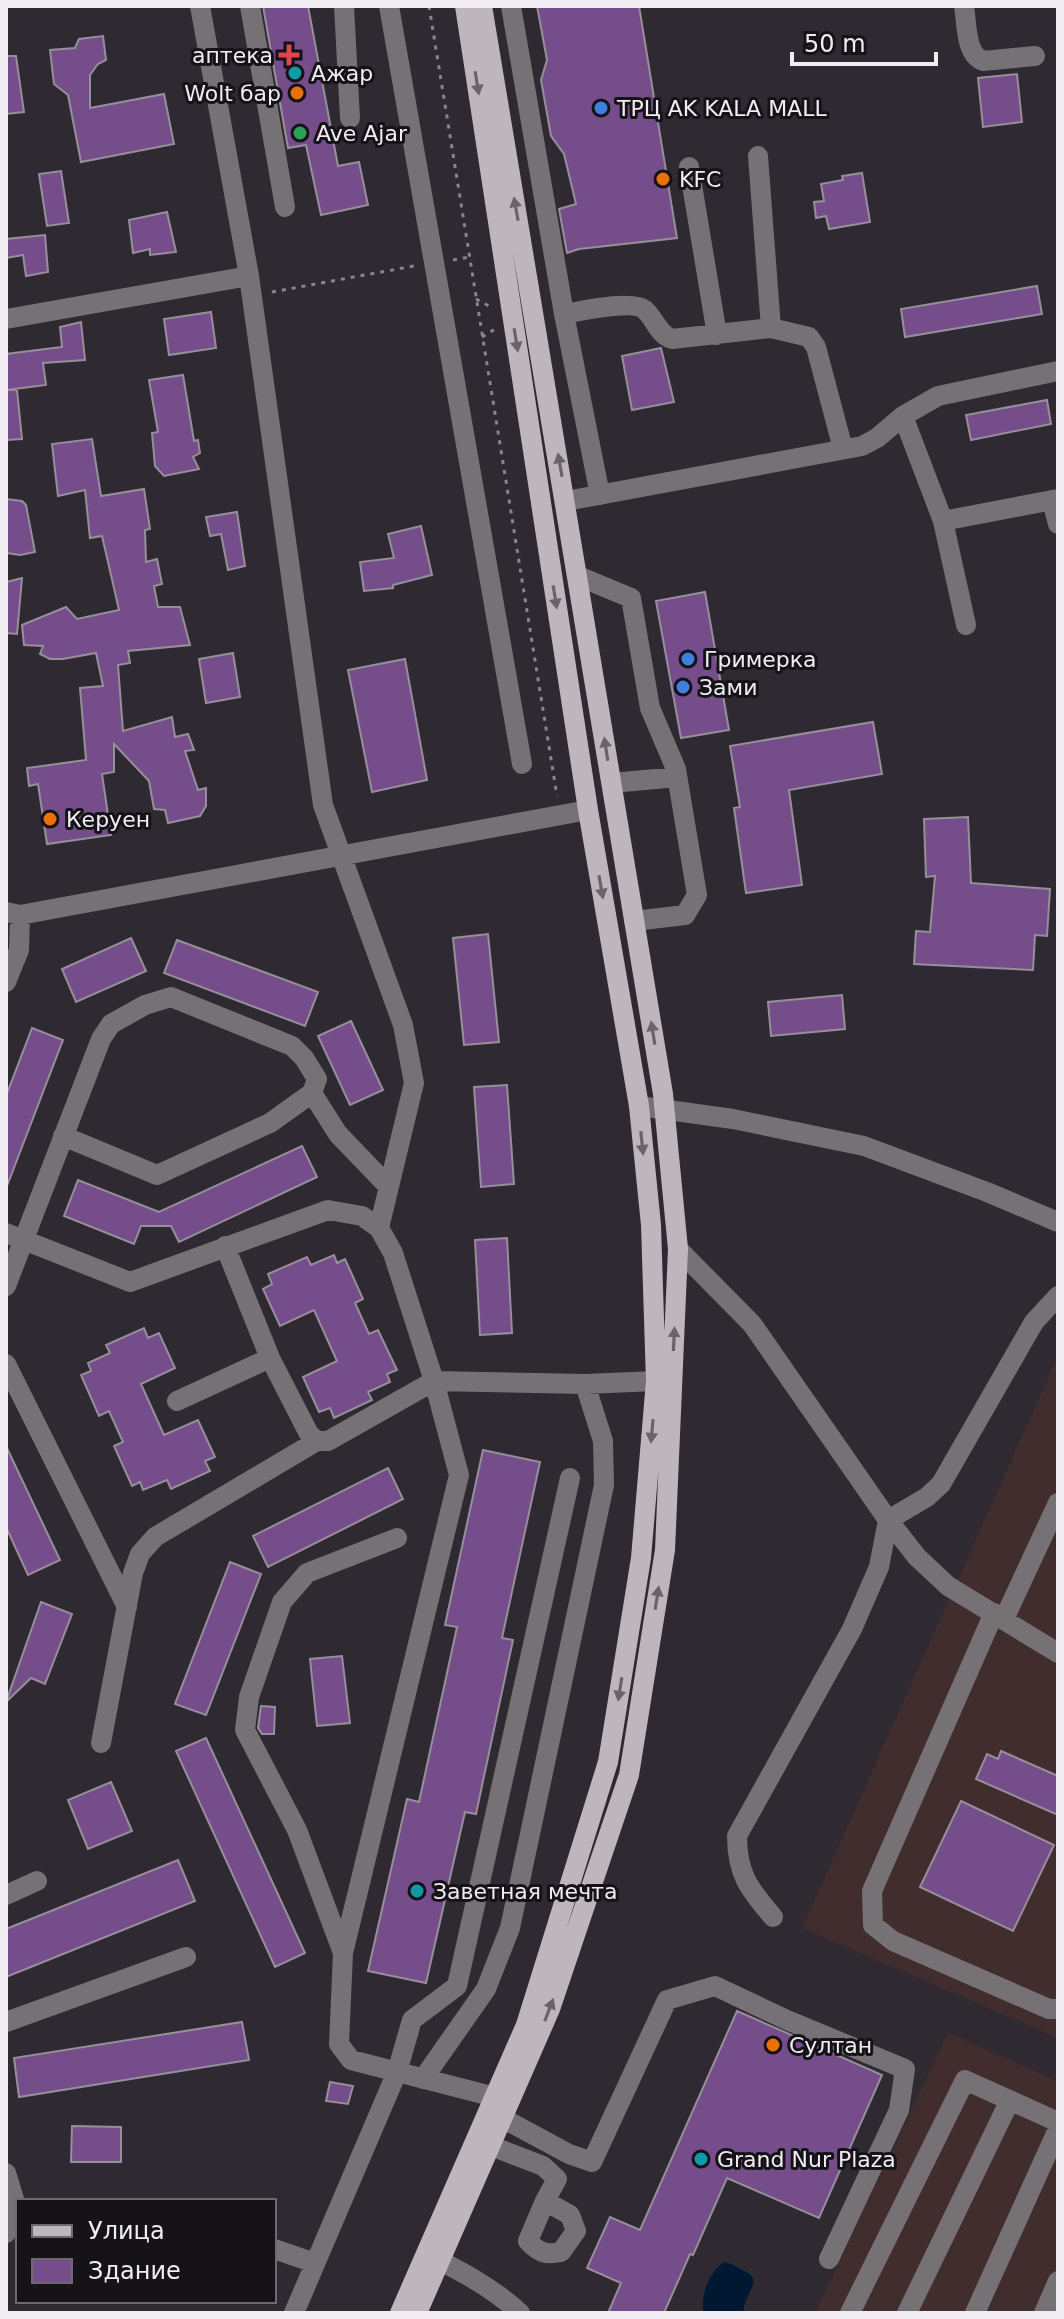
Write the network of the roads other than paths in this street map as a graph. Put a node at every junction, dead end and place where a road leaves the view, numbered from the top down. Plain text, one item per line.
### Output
1 (200, 6) edge
2 (250, 6) edge
3 (344, 6) edge
4 (389, 6) edge
5 (465, 6) edge
6 (482, 6) edge
7 (511, 6) edge
8 (964, 6) edge
9 (1035, 56) dead end
10 (350, 118) dead end
11 (758, 156) dead end
12 (689, 167) dead end
13 (285, 207) dead end
14 (251, 286) junction
15 (564, 314) junction
16 (6, 319) edge
17 (771, 328) junction
18 (717, 335) junction
19 (1058, 371) edge
20 (903, 416) junction
21 (843, 449) junction
22 (600, 495) junction
23 (1055, 500) edge
24 (566, 501) junction
25 (943, 521) junction
26 (1058, 524) edge
27 (578, 576) junction
28 (966, 625) dead end
29 (522, 764) dead end
30 (677, 777) junction
31 (613, 793) junction
32 (588, 810) junction
33 (340, 857) junction
34 (13, 914) edge
35 (634, 921) junction
36 (6, 982) edge
37 (312, 1093) junction
38 (639, 1106) junction
39 (664, 1111) junction
40 (63, 1136) junction
41 (388, 1186) junction
42 (1058, 1222) edge
43 (379, 1228) junction
44 (15, 1237) edge
45 (225, 1246) junction
46 (678, 1249) junction
47 (6, 1286) edge
48 (1058, 1296) edge
49 (270, 1358) junction
50 (6, 1364) edge
51 (663, 1380) junction
52 (434, 1381) junction
53 (585, 1384) junction
54 (177, 1401) dead end
55 (317, 1441) junction
56 (570, 1478) dead end
57 (1058, 1503) edge
58 (888, 1520) junction
59 (397, 1538) dead end
60 (127, 1607) junction
61 (999, 1616) junction
62 (1058, 1653) edge
63 (101, 1743) dead end
64 (37, 1881) dead end
65 (6, 1895) edge
66 (773, 1917) dead end
67 (343, 1953) junction
68 (186, 1957) dead end
69 (1058, 2009) edge
70 (6, 2022) edge
71 (397, 2072) junction
72 (423, 2079) junction
73 (1010, 2100) junction
74 (499, 2107) junction
75 (1058, 2122) edge
76 (1058, 2129) edge
77 (483, 2143) junction
78 (592, 2162) junction
79 (6, 2173) edge
80 (557, 2179) junction
81 (545, 2201) dead end
82 (6, 2233) edge
83 (276, 2250) edge
84 (433, 2257) junction
85 (829, 2259) dead end
86 (315, 2263) junction
87 (1058, 2281) edge
88 (294, 2313) edge
89 (400, 2313) edge
90 (417, 2313) edge
91 (520, 2313) edge
92 (850, 2313) edge
93 (907, 2313) edge
94 (975, 2313) edge
95 (1044, 2313) edge

1 - 14 street
2 - 13 street
3 - 10 street
4 - 29 street
5 -> 32 main road
24 -> 6 main road
7 - 15 street
8 - 9 street
11 - 17 street
12 - 18 street
14 - 16 street
14 - 33 street
15 - 18 street
15 - 22 street
17 - 18 street
17 - 21 street
19 - 20 street
20 - 21 street
20 - 25 street
21 - 22 street
22 - 24 street
23 - 25 street
23 - 26 street
24 - 27 main road
25 - 28 street
27 - 30 street
31 -> 27 main road
30 - 31 street
30 - 35 street
31 - 32 main road
31 - 35 main road
32 - 33 street
32 -> 38 main road
33 - 34 street
33 - 41 street
34 - 36 street
39 -> 35 main road
37 - 40 street
37 - 40 street
37 - 41 street
38 - 39 street
38 -> 51 main road
39 - 42 street
39 - 46 main road
40 - 44 street
41 - 43 street
43 - 45 street
43 - 52 street
44 - 45 street
44 - 47 street
45 - 49 street
51 -> 46 main road
46 - 58 street
48 - 58 street
49 - 54 street
49 - 55 street
50 - 60 street
51 - 53 street
51 - 74 main road
52 - 53 street
52 - 55 street
52 - 67 street
53 - 72 street
55 - 60 street
56 - 71 street
57 - 61 street
58 - 61 street
58 - 66 street
59 - 67 street
60 - 63 street
61 - 62 street
61 - 69 street
64 - 65 street
67 - 71 street
68 - 70 street
71 - 72 street
71 - 86 street
72 - 74 street
73 - 75 street
73 - 92 street
73 - 93 street
74 - 77 main road
74 - 78 street
76 - 94 street
77 - 80 street
77 - 84 main road
78 - 80 street
78 - 85 street
79 - 82 street
80 - 81 street
83 - 86 street
84 - 89 main road
84 - 90 main road
84 - 91 street
86 - 88 street
87 - 95 street

